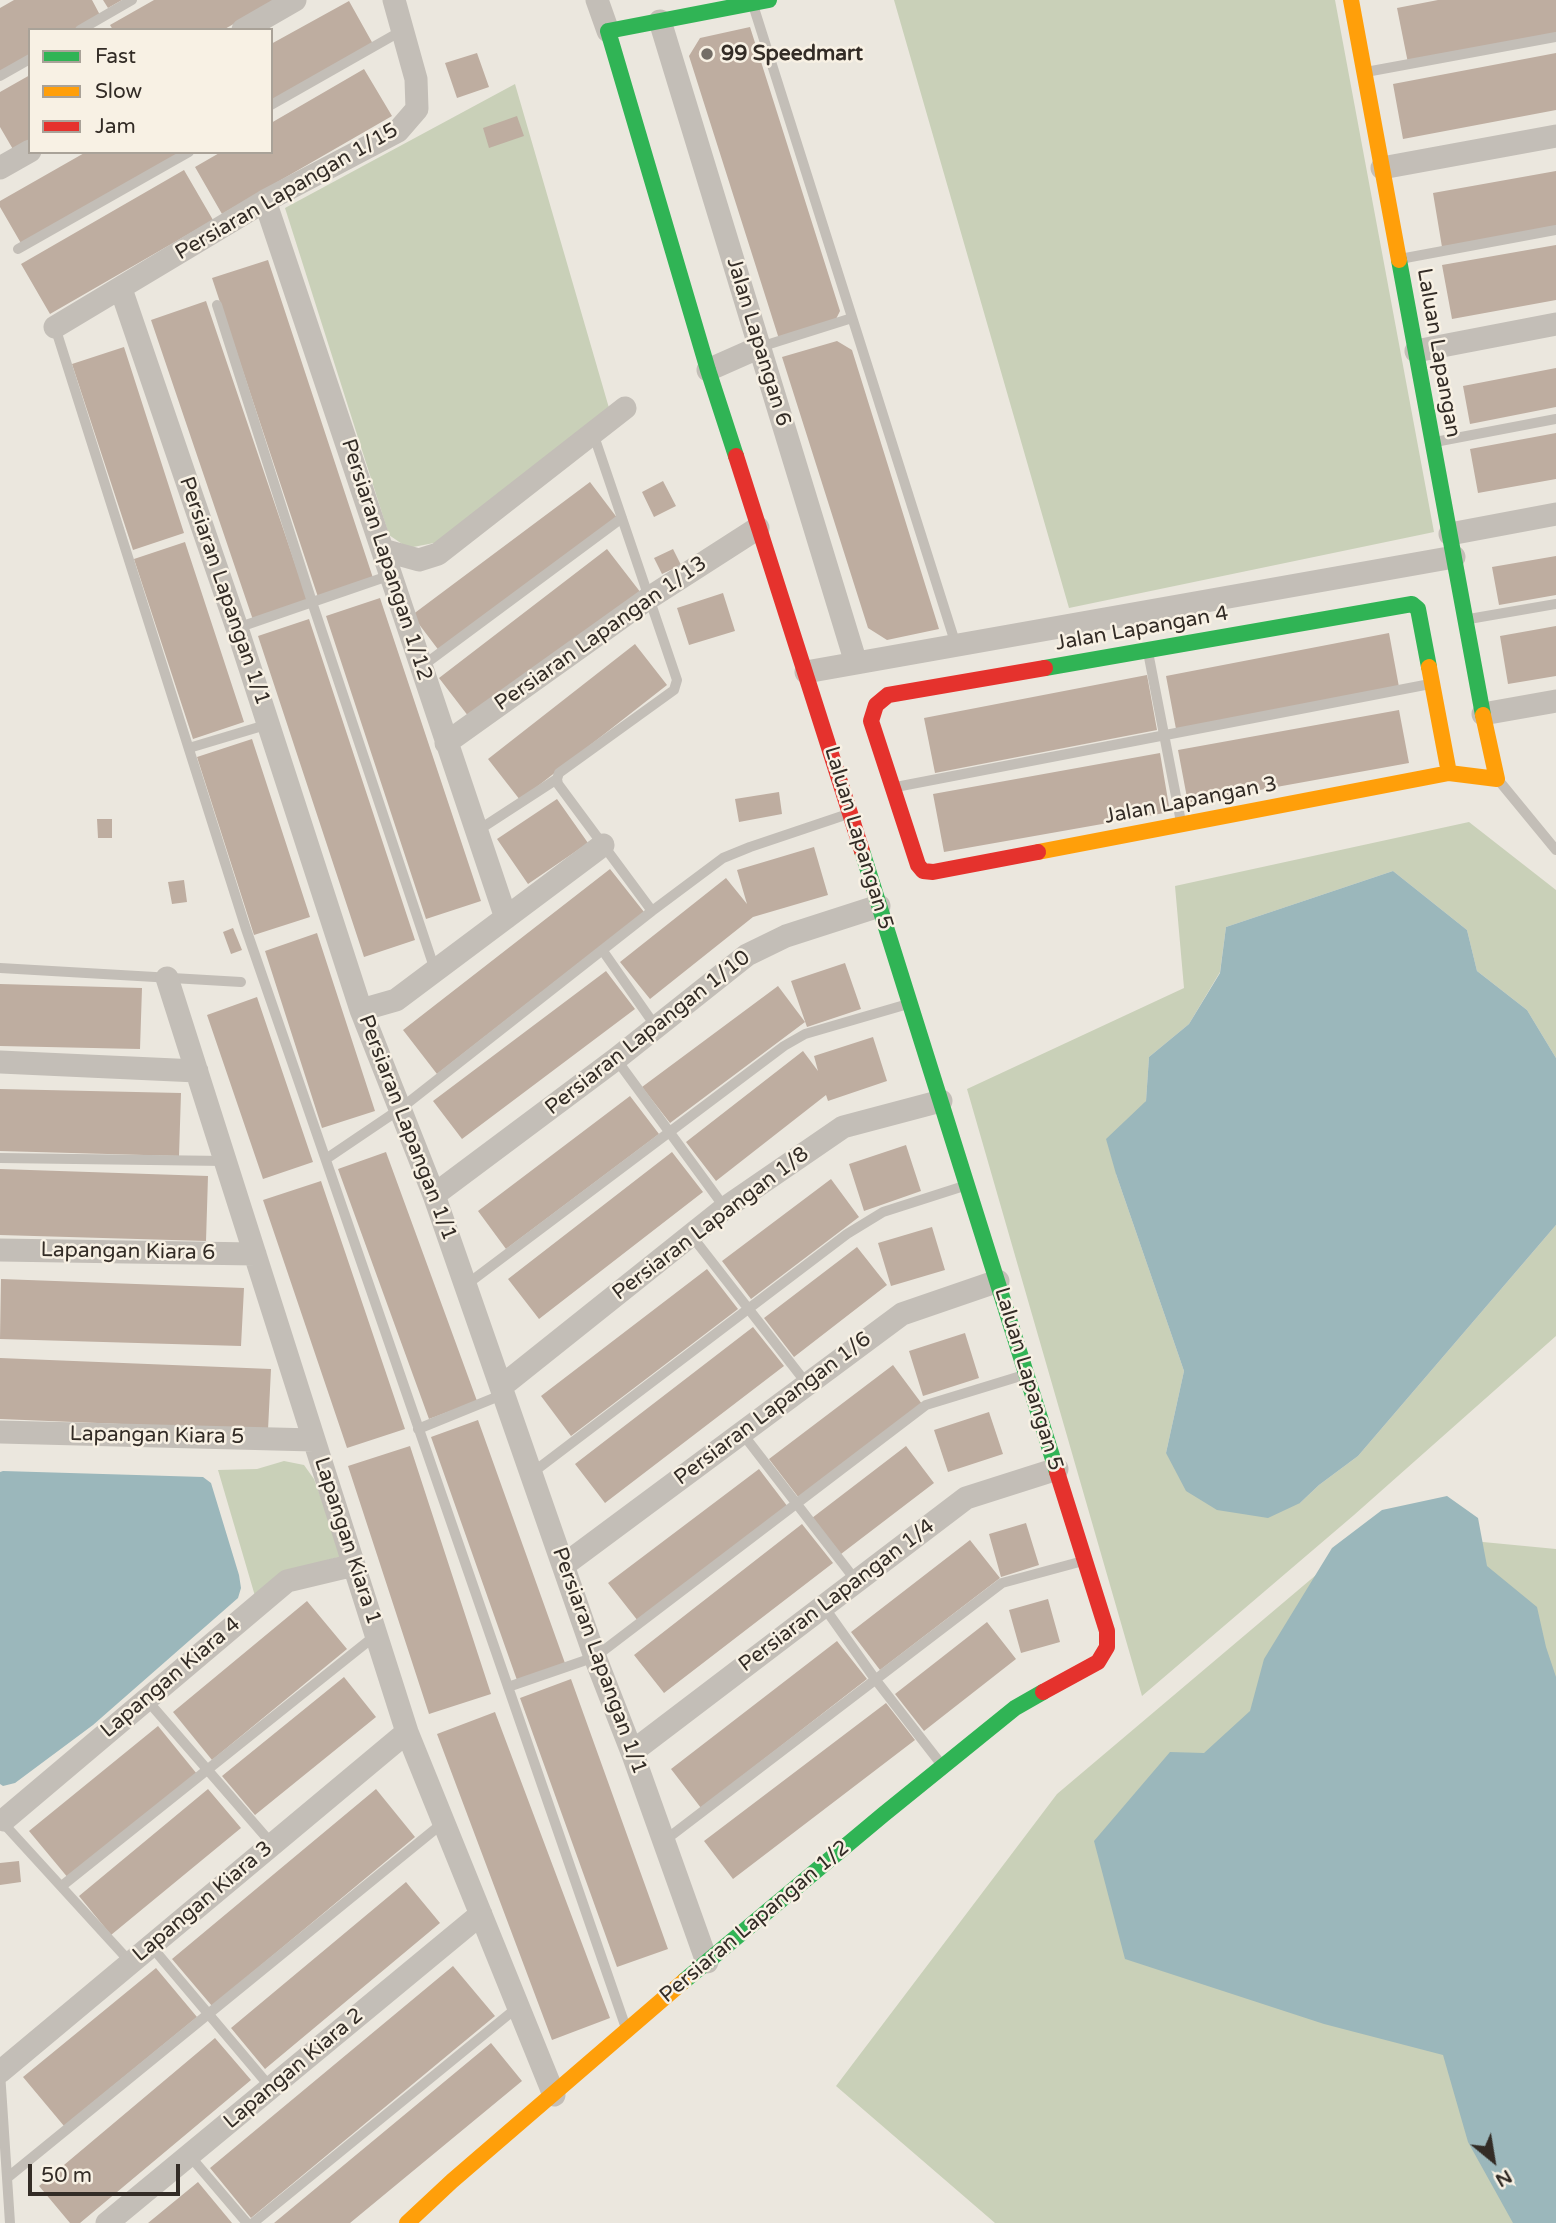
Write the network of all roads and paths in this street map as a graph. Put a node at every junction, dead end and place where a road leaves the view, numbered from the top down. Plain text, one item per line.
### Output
1 (132, 0) edge
2 (295, 0) edge
3 (394, 0) edge
4 (597, 0) edge
5 (769, 0) edge
6 (1351, 0) edge
7 (752, 3) junction
8 (660, 21) junction
9 (83, 28) edge
10 (246, 28) edge
11 (403, 30) junction
12 (608, 31) junction
13 (1556, 37) edge
14 (28, 60) edge
15 (1365, 73) junction
16 (0, 76) edge
17 (273, 104) edge
18 (1556, 136) edge
19 (28, 152) edge
20 (185, 154) edge
21 (0, 167) edge
22 (1382, 168) junction
23 (265, 201) junction
24 (1556, 230) edge
25 (18, 249) dead end
26 (1399, 259) junction
27 (121, 289) junction
28 (217, 305) dead end
29 (852, 318) junction
30 (1556, 324) edge
31 (55, 327) joint
32 (760, 348) junction
33 (1416, 351) junction
34 (708, 370) junction
35 (625, 408) dead end
36 (1556, 419) edge
37 (593, 433) junction
38 (1433, 442) junction
39 (1556, 514) edge
40 (622, 518) junction
41 (758, 528) junction
42 (1452, 545) junction
43 (383, 550) junction
44 (391, 575) junction
45 (649, 598) junction
46 (312, 602) junction
47 (1556, 604) edge
48 (1465, 619) junction
49 (237, 628) junction
50 (956, 645) junction
51 (1148, 649) junction
52 (856, 663) junction
53 (421, 667) junction
54 (806, 672) junction
55 (1431, 684) junction
56 (1556, 701) edge
57 (1483, 714) junction
58 (269, 724) junction
59 (1164, 735) junction
60 (446, 743) junction
61 (189, 748) junction
62 (1449, 773) junction
63 (557, 779) junction
64 (1497, 779) junction
65 (893, 788) junction
66 (850, 813) junction
67 (1182, 824) junction
68 (477, 831) junction
69 (603, 845) junction
70 (1556, 850) edge
71 (880, 906) junction
72 (652, 911) junction
73 (506, 918) junction
74 (603, 951) junction
75 (0, 968) edge
76 (435, 970) junction
77 (167, 978) junction
78 (241, 982) dead end
79 (911, 1003) junction
80 (361, 1010) junction
81 (656, 1027) junction
82 (616, 1059) junction
83 (0, 1062) edge
84 (197, 1071) junction
85 (941, 1101) junction
86 (400, 1109) junction
87 (669, 1132) junction
88 (0, 1158) edge
89 (326, 1159) junction
90 (226, 1161) junction
91 (967, 1185) junction
92 (434, 1195) junction
93 (725, 1208) junction
94 (691, 1235) junction
95 (0, 1250) edge
96 (255, 1254) junction
97 (998, 1282) junction
98 (466, 1285) junction
99 (749, 1309) junction
100 (1027, 1374) junction
101 (807, 1384) junction
102 (503, 1390) junction
103 (418, 1429) junction
104 (0, 1433) edge
105 (742, 1433) junction
106 (314, 1440) junction
107 (1057, 1469) junction
108 (532, 1473) junction
109 (797, 1504) junction
110 (1085, 1560) junction
111 (564, 1564) junction
112 (354, 1565) junction
113 (857, 1582) junction
114 (824, 1607) junction
115 (1107, 1631) joint
116 (376, 1635) junction
117 (595, 1657) junction
118 (875, 1679) junction
119 (508, 1687) junction
120 (146, 1699) junction
121 (407, 1732) junction
122 (632, 1752) junction
123 (943, 1766) junction
124 (208, 1770) junction
125 (4, 1820) joint
126 (444, 1822) junction
127 (664, 1842) junction
128 (272, 1844) junction
129 (63, 1885) junction
130 (481, 1914) junction
131 (151, 1946) junction
132 (707, 1962) junction
133 (131, 1963) junction
134 (519, 2007) junction
135 (207, 2013) junction
136 (627, 2030) junction
137 (0, 2072) edge
138 (271, 2088) junction
139 (554, 2095) junction
140 (189, 2155) junction
141 (7, 2178) junction
142 (452, 2181) junction
143 (10, 2223) edge
144 (107, 2223) edge
145 (247, 2223) edge
146 (253, 2223) edge
147 (401, 2223) edge
148 (407, 2223) edge

1 - 9 lane
2 - 10 street
3 - 11 street, Persiaran Lapangan 1/15
4 - 12 street
5 - 7 street
6 - 15 street, Laluan Lapangan
7 - 8 street
7 - 29 lane
8 - 12 street
8 - 32 street, Jalan Lapangan 6
11 - 17 lane
11 - 23 street, Persiaran Lapangan 1/15
12 - 34 street, Laluan Lapangan 5
13 - 15 lane
14 - 16 lane
15 - 22 street, Laluan Lapangan
18 - 22 street
19 - 21 street
20 - 25 lane
22 - 26 street, Laluan Lapangan
23 - 27 street, Persiaran Lapangan 1/15
23 - 43 street, Persiaran Lapangan 1/12
24 - 26 lane
26 - 33 street, Laluan Lapangan
27 - 31 street, Persiaran Lapangan 1/15
27 - 49 street, Persiaran Lapangan 1/1
28 - 46 lane
29 - 32 lane
29 - 50 lane
30 - 33 street
31 - 61 lane
32 - 34 street
32 - 52 street, Jalan Lapangan 6
33 - 38 street, Laluan Lapangan
34 - 41 street, Laluan Lapangan 5
35 - 37 street
36 - 38 lane
37 - 40 lane
37 - 43 street
38 - 42 street, Laluan Lapangan
39 - 42 street
40 - 45 lane
40 - 53 lane
41 - 45 street, Persiaran Lapangan 1/13
41 - 54 street, Laluan Lapangan 5
42 - 48 street, Laluan Lapangan
42 - 50 street
43 - 44 street, Persiaran Lapangan 1/12
44 - 46 lane
44 - 53 street, Persiaran Lapangan 1/12
45 - 60 street, Persiaran Lapangan 1/13
45 - 63 lane
46 - 49 lane
46 - 76 lane
47 - 48 lane
48 - 57 street, Laluan Lapangan
49 - 58 street, Persiaran Lapangan 1/1
50 - 52 street
51 - 55 street, Jalan Lapangan 4
51 - 59 lane
51 - 65 street, Jalan Lapangan 4
52 - 54 street
53 - 60 street, Persiaran Lapangan 1/12
54 - 66 street, Laluan Lapangan 5
55 - 59 lane
55 - 62 street
56 - 57 street
57 - 64 street, Laluan Lapangan
58 - 61 lane
58 - 80 street, Persiaran Lapangan 1/1
59 - 65 lane
59 - 67 lane
60 - 68 street, Persiaran Lapangan 1/12
61 - 89 lane
62 - 64 street, Jalan Lapangan 3
62 - 67 street, Jalan Lapangan 3
63 - 68 lane
63 - 69 lane
64 - 70 lane
65 - 67 street, Jalan Lapangan 3
66 - 71 street, Laluan Lapangan 5
66 - 72 lane
68 - 73 street, Persiaran Lapangan 1/12
69 - 72 lane
69 - 73 street
71 - 79 street, Laluan Lapangan 5
71 - 81 street, Persiaran Lapangan 1/10
72 - 74 lane
73 - 76 street
74 - 81 lane
74 - 86 lane
75 - 77 lane
76 - 80 street
77 - 78 lane
77 - 84 street, Lapangan Kiara 1
79 - 85 street, Laluan Lapangan 5
79 - 87 lane
80 - 86 street, Persiaran Lapangan 1/1
81 - 82 street, Persiaran Lapangan 1/10
82 - 87 lane
82 - 92 street, Persiaran Lapangan 1/10
83 - 84 street
84 - 90 street, Lapangan Kiara 1
85 - 91 street, Laluan Lapangan 5
85 - 93 street, Persiaran Lapangan 1/8
86 - 89 lane
86 - 92 street, Persiaran Lapangan 1/1
87 - 93 lane
87 - 98 lane
88 - 90 lane
89 - 103 lane
90 - 96 street, Lapangan Kiara 1
91 - 97 street, Laluan Lapangan 5
91 - 99 lane
92 - 98 street, Persiaran Lapangan 1/1
93 - 94 street, Persiaran Lapangan 1/8
94 - 99 lane
94 - 102 street, Persiaran Lapangan 1/8
95 - 96 street, Lapangan Kiara 6
96 - 106 street, Lapangan Kiara 1
97 - 100 street, Laluan Lapangan 5
97 - 101 street, Persiaran Lapangan 1/6
98 - 102 street, Persiaran Lapangan 1/1
99 - 101 lane
99 - 108 lane
100 - 107 street, Laluan Lapangan 5
100 - 109 lane
101 - 105 street, Persiaran Lapangan 1/6
102 - 103 lane
102 - 108 street, Persiaran Lapangan 1/1
103 - 119 lane
104 - 106 street, Lapangan Kiara 5
105 - 109 lane
105 - 111 street, Persiaran Lapangan 1/6
106 - 112 street, Lapangan Kiara 1
107 - 110 street, Laluan Lapangan 5
107 - 113 street, Persiaran Lapangan 1/4
108 - 111 street, Persiaran Lapangan 1/1
109 - 113 lane
109 - 117 lane
110 - 115 street, Laluan Lapangan 5
110 - 118 lane
111 - 117 street, Persiaran Lapangan 1/1
112 - 116 street, Lapangan Kiara 1
112 - 120 street, Lapangan Kiara 4
113 - 114 street, Persiaran Lapangan 1/4
114 - 118 lane
114 - 122 street, Persiaran Lapangan 1/4
115 - 123 street, Persiaran Lapangan 1/2
116 - 121 street, Lapangan Kiara 1
116 - 124 lane
117 - 119 lane
117 - 122 street, Persiaran Lapangan 1/1
118 - 123 lane
118 - 127 lane
119 - 136 lane
120 - 124 lane
120 - 125 street, Lapangan Kiara 4
121 - 126 street, Lapangan Kiara 1
121 - 128 street, Lapangan Kiara 3
122 - 127 street, Persiaran Lapangan 1/1
123 - 132 street, Persiaran Lapangan 1/2
124 - 128 lane
124 - 129 lane
125 - 129 lane
126 - 130 street, Lapangan Kiara 1
126 - 135 lane
127 - 132 street, Persiaran Lapangan 1/1
128 - 131 street, Lapangan Kiara 3
129 - 133 lane
130 - 134 street, Lapangan Kiara 1
130 - 138 street, Lapangan Kiara 2
131 - 133 street, Lapangan Kiara 3
131 - 135 lane
132 - 136 street, Persiaran Lapangan 1/2
133 - 137 street, Lapangan Kiara 3
134 - 139 street, Lapangan Kiara 1
134 - 146 lane
135 - 138 lane
135 - 141 lane
136 - 139 street, Persiaran Lapangan 1/2
137 - 141 lane
138 - 140 street, Lapangan Kiara 2
139 - 142 street, Persiaran Lapangan 1/2
140 - 144 street, Lapangan Kiara 2
140 - 145 lane
141 - 143 lane
142 - 147 street, Persiaran Lapangan 1/2
142 - 148 street

